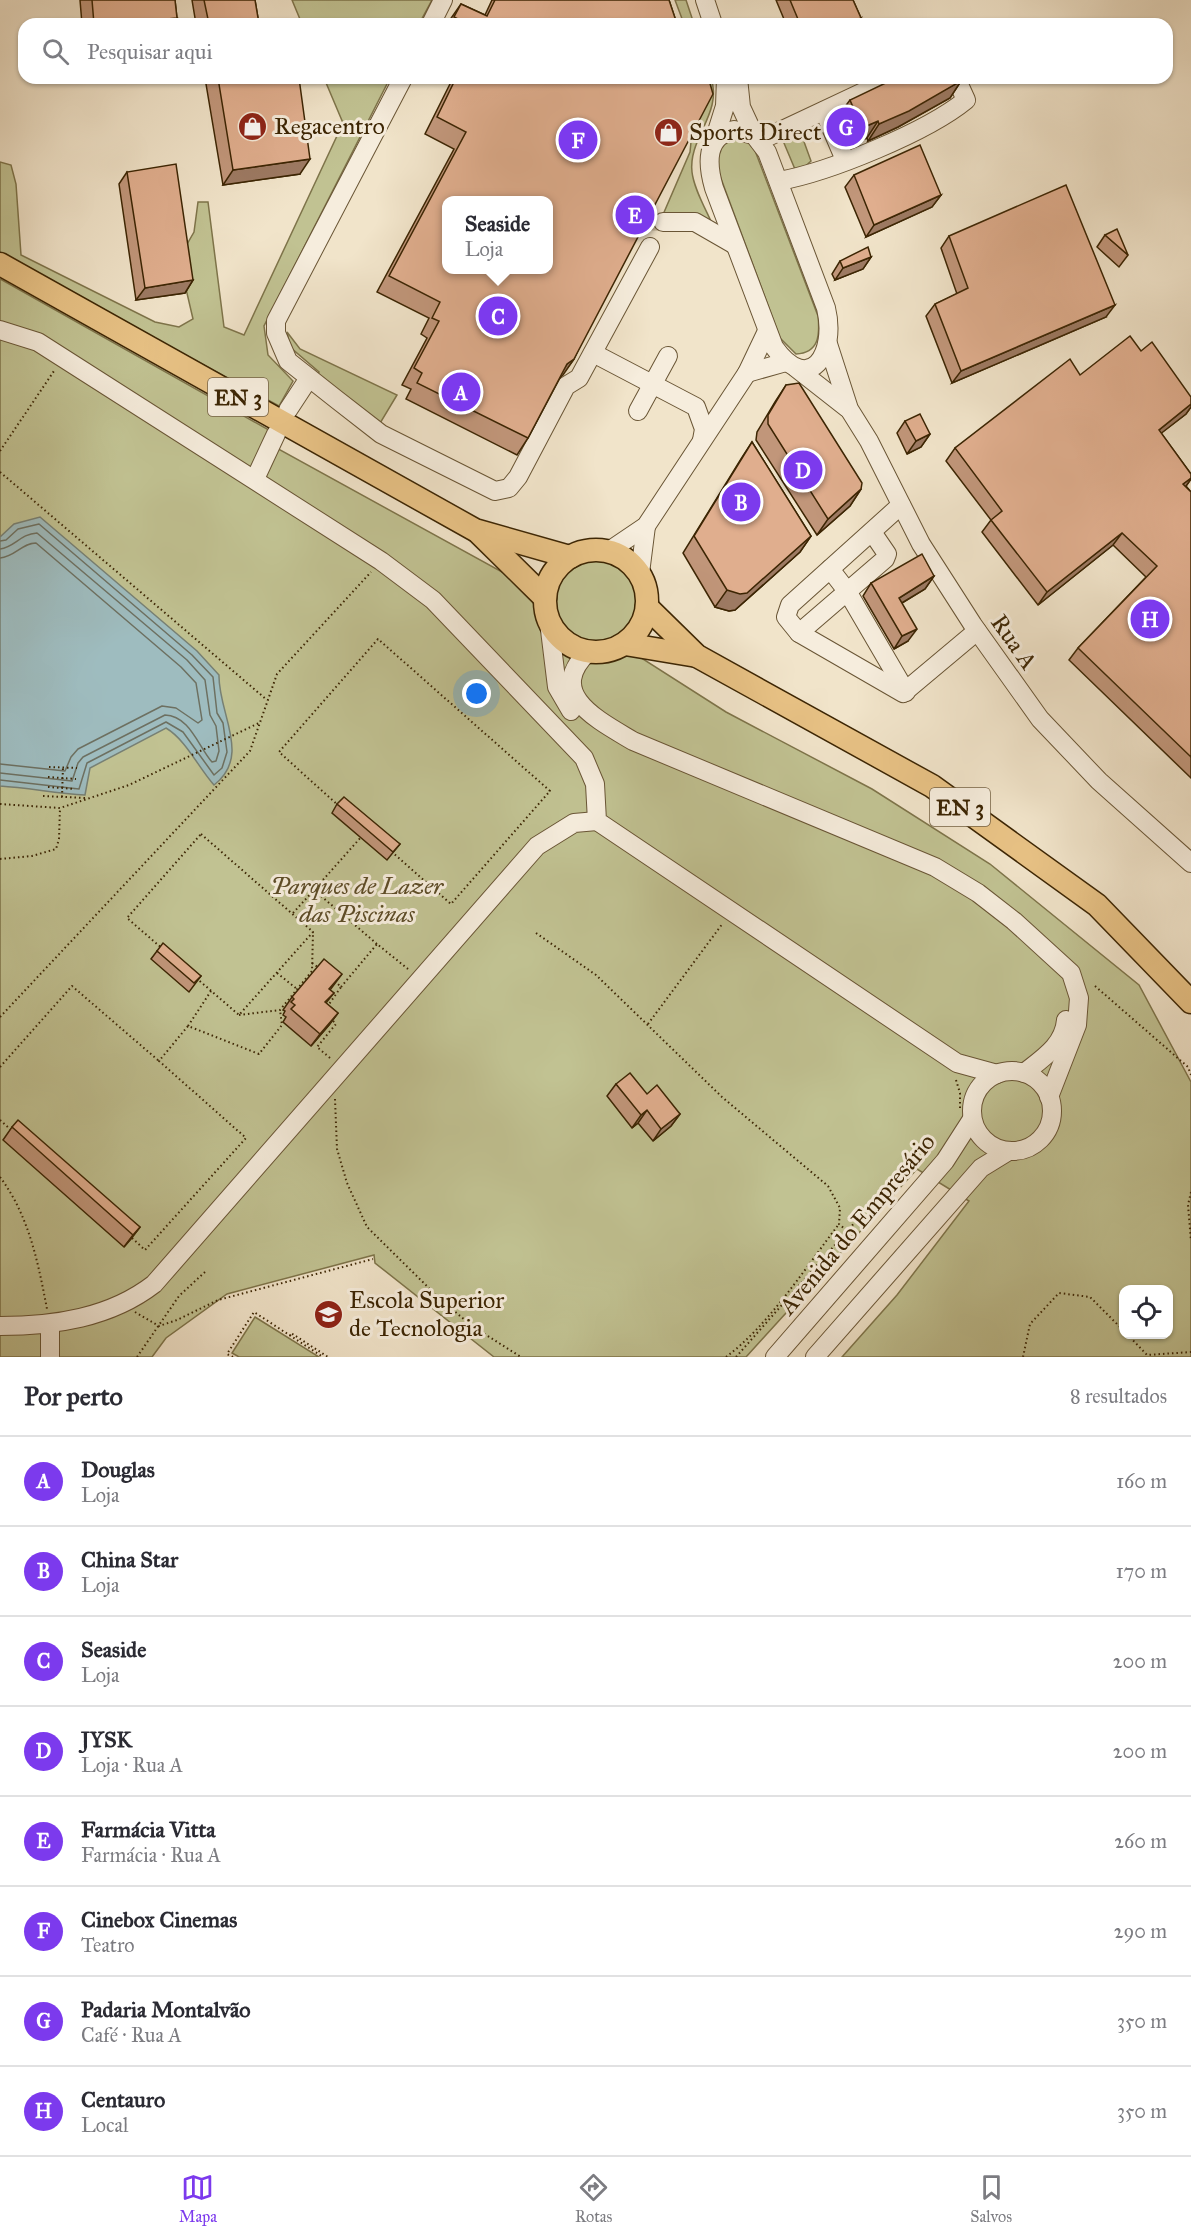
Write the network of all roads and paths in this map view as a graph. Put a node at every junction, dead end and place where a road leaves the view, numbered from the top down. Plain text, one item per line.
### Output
1 (443, 0) edge
2 (434, 18) edge
3 (401, 84) edge
4 (726, 84) edge
5 (739, 84) edge
6 (880, 84) edge
7 (959, 84) edge
8 (824, 111) junction
9 (757, 138) junction
10 (714, 141) junction
11 (845, 160) junction
12 (779, 182) junction
13 (663, 222) tunnel mouth
14 (735, 245) junction
15 (650, 247) dead end
16 (0, 264) edge
17 (0, 330) edge
18 (767, 331) junction
19 (828, 344) junction
20 (593, 353) junction
21 (668, 356) dead end
22 (62, 358) junction
23 (791, 365) junction
24 (747, 373) junction
25 (309, 378) junction
26 (653, 384) junction
27 (732, 395) junction
28 (686, 400) junction
29 (849, 409) junction
30 (288, 410) dead end
31 (638, 411) dead end
32 (276, 434) dead end
33 (702, 440) junction
34 (0, 451) edge
35 (0, 472) edge
36 (255, 479) junction
37 (901, 505) junction
38 (646, 526) junction
39 (475, 530) junction
40 (872, 532) junction
41 (609, 550) junction
42 (570, 556) junction
43 (381, 561) junction
44 (830, 569) junction
45 (640, 573) junction
46 (848, 591) junction
47 (545, 598) junction
48 (648, 607) junction
49 (549, 622) junction
50 (977, 631) junction
51 (799, 633) junction
52 (625, 644) junction
53 (588, 652) junction
54 (697, 656) junction
55 (906, 692) junction
56 (268, 701) junction
57 (261, 722) junction
58 (633, 741) junction
59 (63, 766) dead end
60 (49, 767) dead end
61 (77, 768) dead end
62 (48, 777) dead end
63 (76, 779) dead end
64 (48, 787) dead end
65 (75, 789) dead end
66 (43, 796) dead end
67 (62, 797) junction
68 (89, 798) junction
69 (0, 804) edge
70 (340, 807) edge
71 (60, 808) junction
72 (597, 821) junction
73 (367, 831) edge
74 (392, 853) edge
75 (0, 859) edge
76 (1191, 863) edge
77 (314, 890) junction
78 (732, 911) junction
79 (292, 914) junction
80 (313, 932) junction
81 (536, 933) dead end
82 (377, 944) junction
83 (1047, 950) junction
84 (312, 963) junction
85 (409, 970) dead end
86 (277, 973) junction
87 (327, 975) edge
88 (334, 981) edge
89 (1095, 986) dead end
90 (341, 987) junction
91 (297, 989) junction
92 (211, 991) junction
93 (1191, 1002) edge
94 (280, 1010) junction
95 (239, 1015) junction
96 (0, 1017) edge
97 (648, 1025) junction
98 (188, 1026) junction
99 (330, 1058) dead end
100 (159, 1061) junction
101 (0, 1067) edge
102 (953, 1068) junction
103 (1024, 1072) junction
104 (997, 1074) junction
105 (1191, 1075) edge
106 (330, 1084) junction
107 (976, 1092) junction
108 (1049, 1097) junction
109 (964, 1119) junction
110 (0, 1120) edge
111 (17, 1136) edge
112 (1007, 1152) junction
113 (918, 1172) dead end
114 (0, 1178) edge
115 (1191, 1192) edge
116 (839, 1224) junction
117 (847, 1231) junction
118 (128, 1235) edge
119 (1191, 1241) edge
120 (869, 1251) junction
121 (373, 1259) dead end
122 (891, 1270) junction
123 (206, 1271) dead end
124 (134, 1310) dead end
125 (50, 1325) junction
126 (0, 1326) edge
127 (159, 1326) junction
128 (1119, 1326) edge
129 (290, 1336) junction
130 (1131, 1339) edge
131 (1191, 1352) edge
132 (50, 1357) edge
133 (136, 1357) edge
134 (233, 1357) edge
135 (323, 1357) edge
136 (328, 1357) edge
137 (521, 1357) edge
138 (726, 1357) edge
139 (736, 1357) edge
140 (775, 1357) edge
141 (815, 1357) edge
142 (1023, 1357) edge

1 - 2 street
3 - 25 street
4 - 10 street
5 - 9 street
6 - 8 street
7 - 11 street
8 - 9 street
8 - 11 street
9 - 10 street
9 - 12 street, Rua A
10 - 14 street, Rua A
11 - 12 street
12 - 19 street, Rua A
13 - 14 street
14 - 18 street, Rua A
15 - 20 street
16 - 39 main road, EN 3
17 - 22 street
18 - 23 street, Rua A
18 - 24 street
19 - 23 street
19 - 29 street, Rua A
20 - 25 street
20 - 26 street
21 - 26 street
22 - 34 path
22 - 36 street
23 - 24 street
23 - 29 street, Rua A
24 - 27 street
25 - 30 street
26 - 28 street
26 - 31 street
27 - 28 street
27 - 33 street
28 - 33 street
29 - 37 street, Rua A
32 - 36 street
33 - 38 street
35 - 56 path
36 - 43 street
37 - 40 street
37 - 50 street, Rua A
38 - 41 street
38 - 45 street
39 - 42 main road, EN 3
39 - 47 main road, EN 3
40 - 44 street
40 - 46 street
41 - 42 main road, EN 3
41 - 45 main road
42 - 47 main road
43 - 56 path
43 - 72 street
44 - 46 street
44 - 51 street
45 - 48 main road
46 - 51 street
46 - 55 street
47 - 49 main road
48 - 52 main road
48 - 54 main road, EN 3
49 - 53 main road
49 - 58 street
50 - 55 street
50 - 76 street, Rua A
51 - 55 street
52 - 53 main road, EN 3
52 - 54 main road, EN 3
53 - 58 street
54 - 93 main road, EN 3
56 - 57 path
57 - 68 path
57 - 96 path
58 - 83 street
59 - 67 path
60 - 61 path
62 - 63 path
64 - 65 path
66 - 67 path
67 - 68 path
68 - 71 path
69 - 71 path
70 - 74 path
71 - 75 path
72 - 78 street
72 - 106 street
73 - 77 path
77 - 79 path
77 - 82 path
78 - 97 path
78 - 102 street
79 - 80 path
79 - 92 path
80 - 84 path
80 - 86 path
81 - 97 path
82 - 85 path
82 - 90 path
83 - 103 street
83 - 108 street
84 - 87 path
84 - 91 path
86 - 91 path
86 - 95 path
88 - 90 path
89 - 105 path
90 - 99 path
91 - 94 path
92 - 95 path
92 - 98 path
94 - 95 path
94 - 98 path
97 - 116 path
98 - 100 path
100 - 101 path
100 - 118 path
102 - 104 street
102 - 107 street
102 - 109 path
103 - 104 street
103 - 108 street
104 - 107 street
106 - 125 street
106 - 137 path
107 - 109 street
108 - 112 street
109 - 112 street
109 - 120 street, Avenida do Empresário
110 - 111 path
112 - 122 street
113 - 117 path
114 - 125 path
115 - 119 path
116 - 117 path
116 - 138 path
117 - 120 path
117 - 139 path
120 - 122 street
120 - 140 street, Avenida do Empresário
121 - 127 path
122 - 141 street
123 - 127 path
124 - 127 path
125 - 126 street
125 - 132 street
127 - 133 path
128 - 142 path
129 - 134 path
129 - 135 path
129 - 136 path
130 - 131 path

